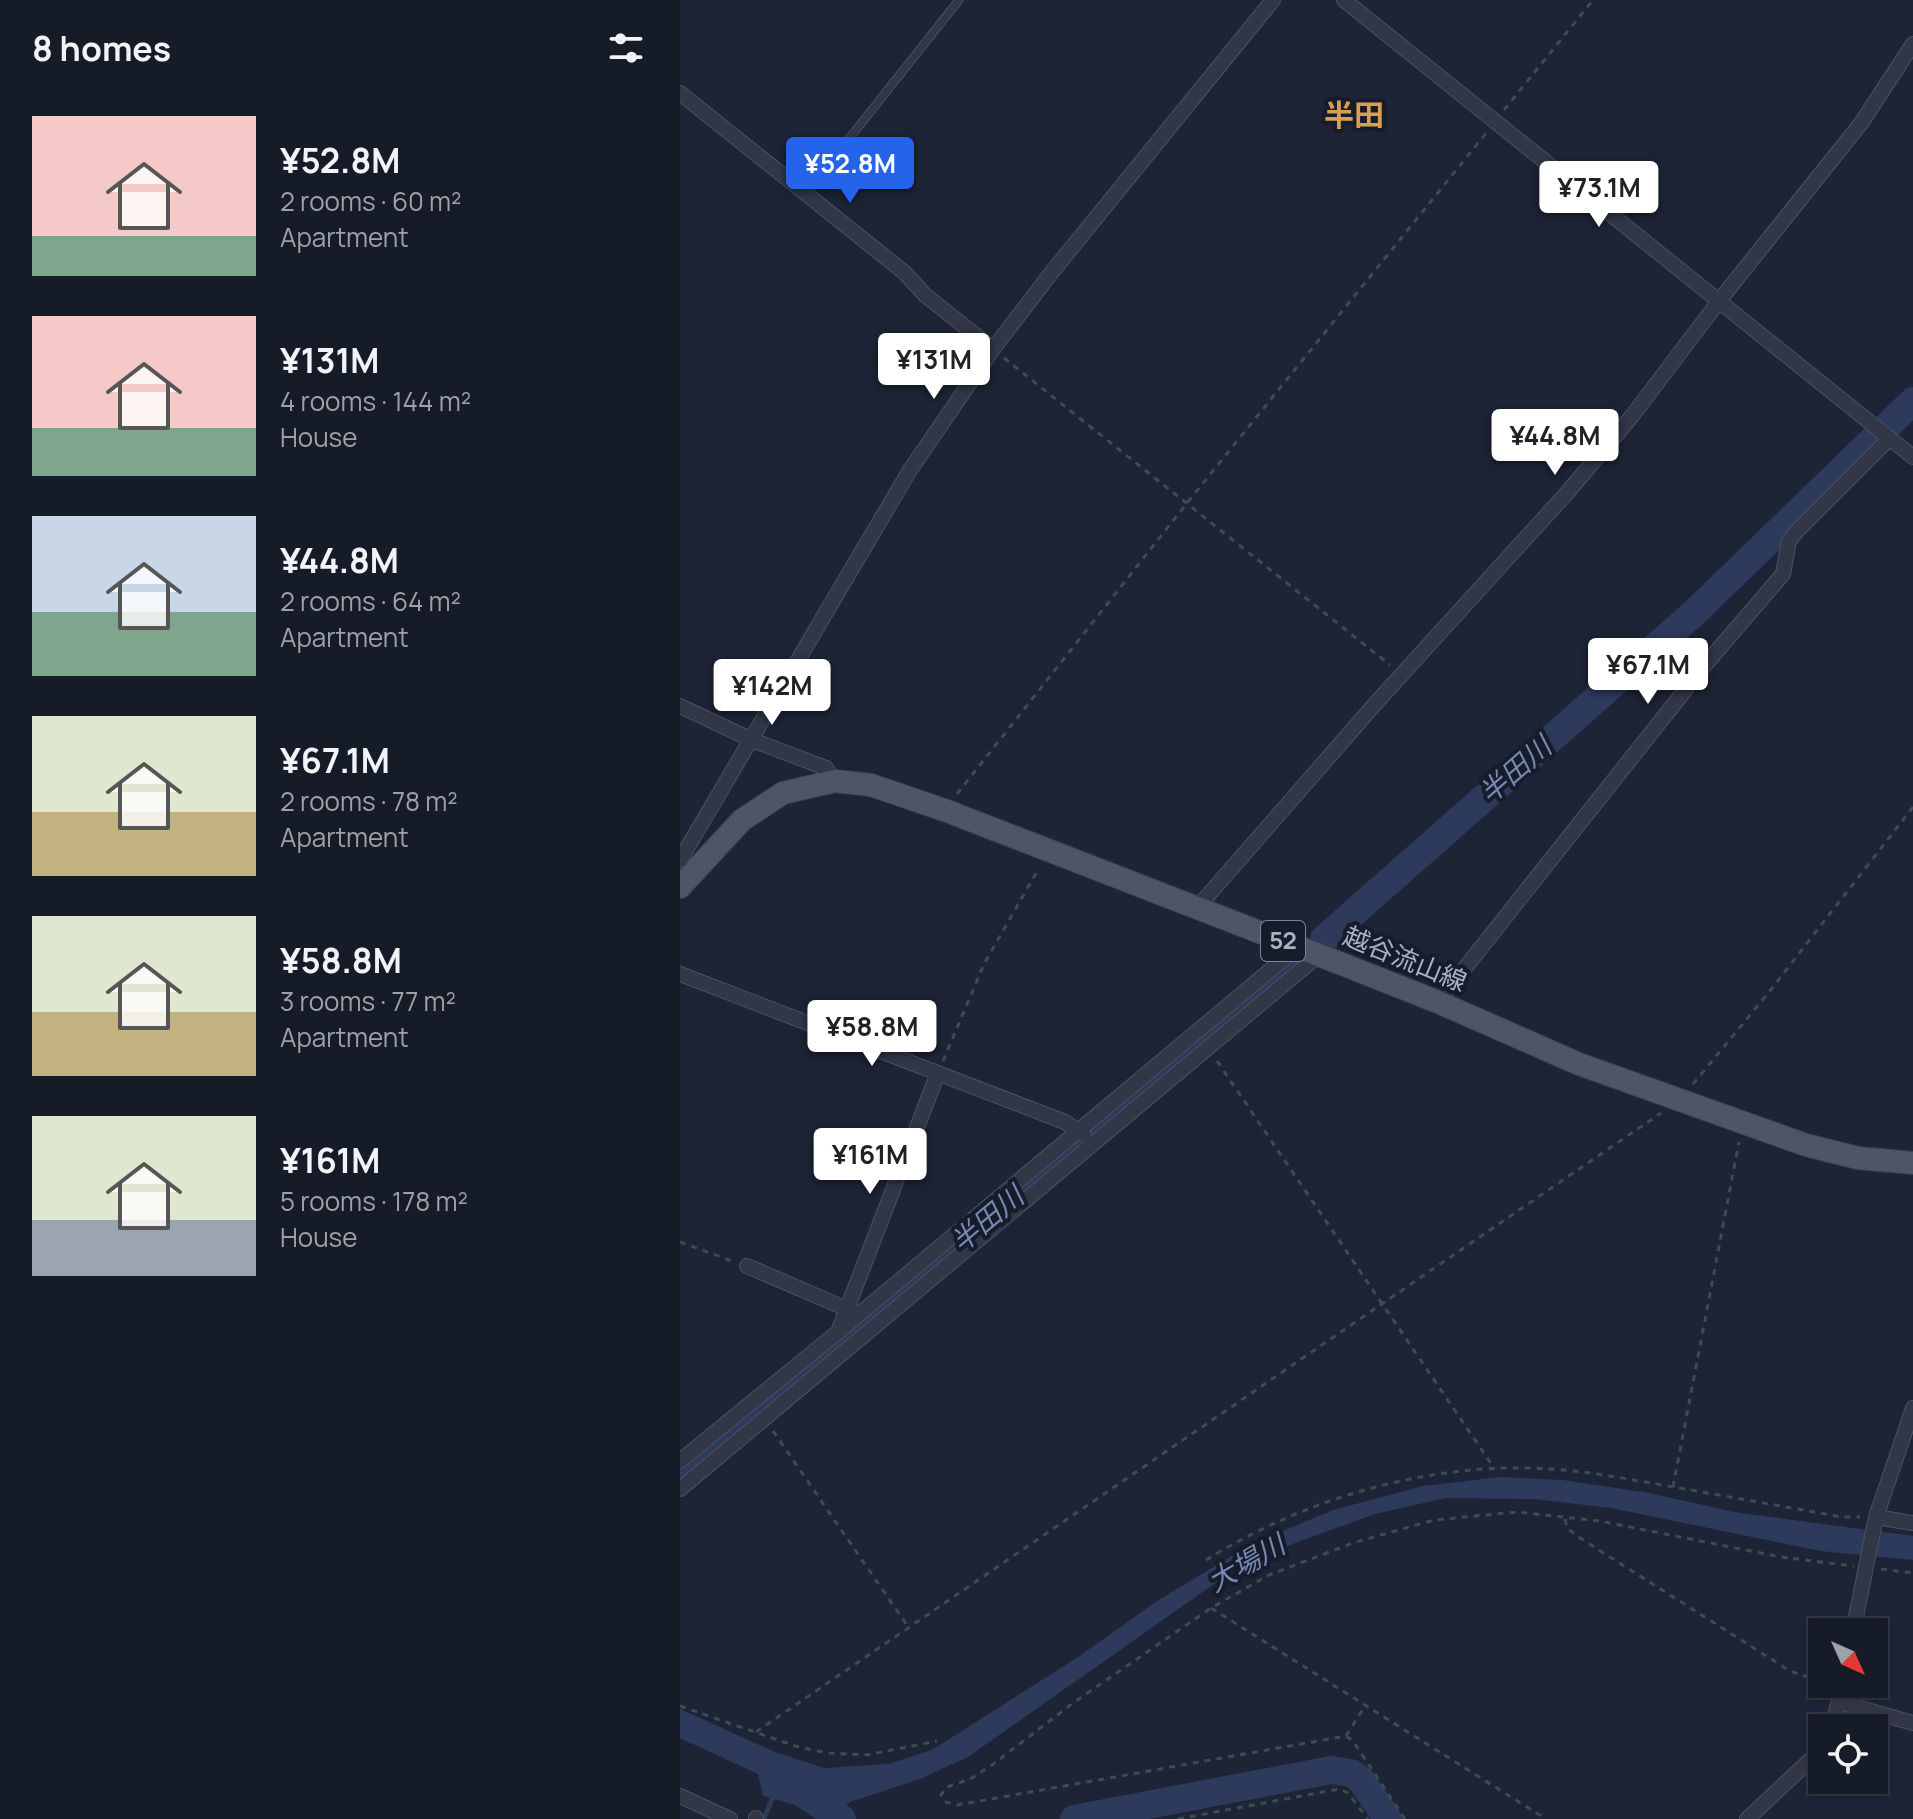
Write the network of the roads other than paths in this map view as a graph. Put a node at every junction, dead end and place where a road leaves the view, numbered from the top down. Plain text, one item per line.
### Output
1 (959, 0) edge
2 (1273, 0) edge
3 (1344, 0) edge
4 (1913, 44) edge
5 (680, 93) edge
6 (805, 193) junction
7 (1719, 301) junction
8 (993, 349) junction
9 (1885, 434) junction
10 (1913, 457) edge
11 (680, 706) edge
12 (752, 740) junction
13 (835, 781) junction
14 (680, 860) edge
15 (681, 884) edge
16 (1197, 908) junction
17 (1308, 951) junction
18 (680, 974) edge
19 (1438, 1002) junction
20 (938, 1073) junction
21 (1086, 1138) junction
22 (1913, 1163) edge
23 (747, 1266) road end
24 (864, 1315) junction
25 (1913, 1408) edge
26 (680, 1461) edge
27 (680, 1489) edge
28 (1875, 1522) junction
29 (1913, 1523) edge
30 (1856, 1618) edge
31 (1840, 1698) edge
32 (1839, 1702) junction
33 (1836, 1714) edge
34 (1913, 1723) edge
35 (1808, 1762) edge
36 (680, 1796) edge
37 (730, 1819) edge
38 (1747, 1819) edge

1 - 6 lane
2 - 8 street
3 - 7 street
4 - 7 street
5 - 6 street
6 - 8 street
7 - 9 street
7 - 16 street
8 - 12 street
9 - 10 street
9 - 19 street
11 - 12 street
12 - 13 street
12 - 14 street
13 - 15 main road, 越谷流山線 / 52
13 - 16 main road, 越谷流山線 / 52
16 - 17 main road, 越谷流山線 / 52
17 - 19 main road, 越谷流山線 / 52
17 - 21 street
17 - 21 street
18 - 20 street
19 - 22 main road, 越谷流山線 / 52
20 - 21 street
20 - 24 street
21 - 24 street
23 - 24 street
24 - 26 street
24 - 27 street
25 - 28 street
28 - 29 street
28 - 30 street
31 - 32 street
32 - 33 street
32 - 34 street
35 - 38 street
36 - 37 street

